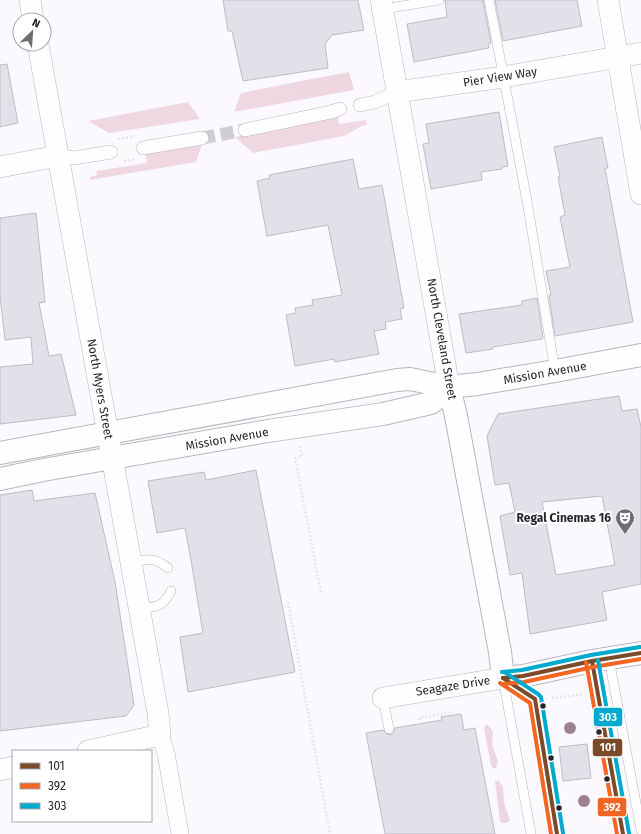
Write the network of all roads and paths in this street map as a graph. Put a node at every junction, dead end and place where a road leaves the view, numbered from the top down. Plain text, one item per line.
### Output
1 (30, 0) edge
2 (438, 0) edge
3 (489, 0) edge
4 (608, 0) edge
5 (382, 4) edge
6 (32, 12) edge
7 (39, 52) edge
8 (641, 53) edge
9 (617, 57) junction
10 (503, 77) junction
11 (397, 92) junction
12 (360, 105) dead end
13 (340, 109) dead end
14 (245, 130) tunnel mouth
15 (202, 138) tunnel mouth
16 (143, 148) dead end
17 (111, 152) dead end
18 (58, 156) junction
19 (0, 167) edge
20 (641, 194) edge
21 (641, 356) edge
22 (555, 372) junction
23 (449, 387) junction
24 (108, 433) junction
25 (300, 446) dead end
26 (0, 453) edge
27 (113, 459) junction
28 (0, 479) edge
29 (131, 562) junction
30 (168, 568) dead end
31 (171, 591) dead end
32 (321, 593) dead end
33 (288, 602) dead end
34 (140, 609) junction
35 (641, 653) edge
36 (600, 660) junction
37 (503, 678) junction
38 (583, 694) dead end
39 (383, 698) joint
40 (552, 698) dead end
41 (456, 712) dead end
42 (420, 724) dead end
43 (389, 729) dead end
44 (160, 735) junction
45 (92, 750) edge
46 (12, 767) edge
47 (0, 770) edge
48 (641, 830) edge
49 (180, 834) edge
50 (330, 834) edge
51 (531, 834) edge
52 (557, 834) edge
53 (622, 834) edge

1 - 6 street
2 - 5 lane
3 - 10 lane
4 - 9 street
5 - 11 street, North Cleveland Street
7 - 18 street, North Myers Street
8 - 9 street, Pier View Way
9 - 10 street, Pier View Way
9 - 20 street
10 - 11 street, Pier View Way
10 - 22 lane
11 - 12 street, Pier View Way
11 - 23 street, North Cleveland Street
13 - 14 street
15 - 16 street
17 - 18 street
18 - 19 street
18 - 24 street, North Myers Street
21 - 22 main road, Mission Avenue
22 - 23 main road, Mission Avenue
23 - 24 main road, Mission Avenue
23 - 27 main road, Mission Avenue
23 - 37 main road, North Cleveland Street
24 - 26 main road, Mission Avenue
24 - 27 street, North Myers Street
25 - 32 path
27 - 28 main road, Mission Avenue
27 - 29 street, North Myers Street
29 - 30 lane
29 - 34 street, North Myers Street
31 - 34 lane
33 - 50 path
34 - 44 street, North Myers Street
35 - 36 main road, Seagaze Drive
36 - 37 main road, Seagaze Drive
36 - 48 lane
36 - 53 lane
37 - 39 street, Seagaze Drive
37 - 51 lane
37 - 52 lane
38 - 40 path
39 - 43 lane
41 - 42 path
44 - 45 street
44 - 49 street
46 - 47 street

